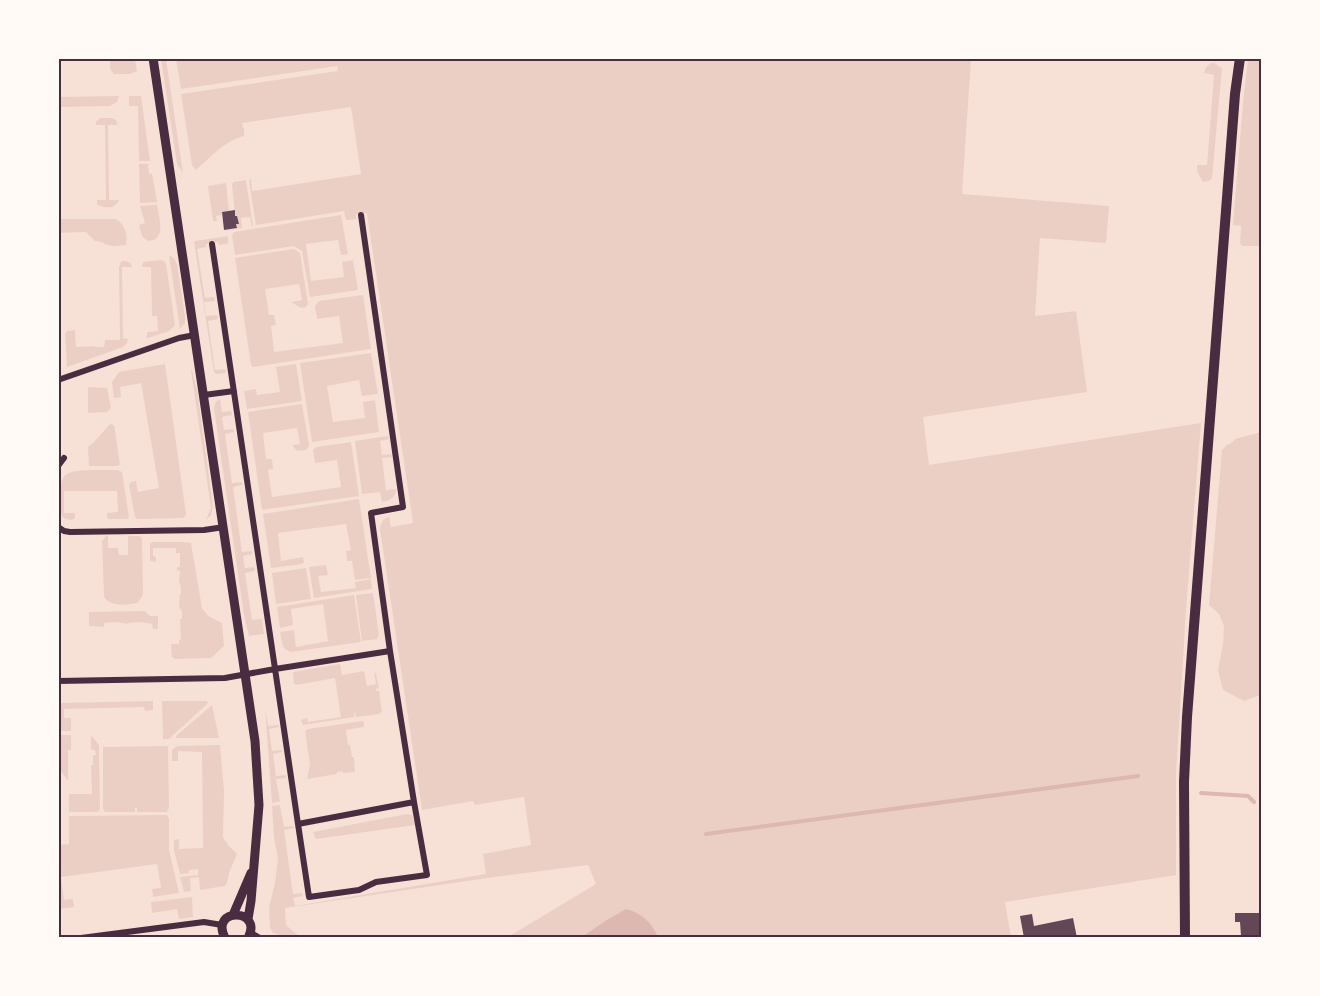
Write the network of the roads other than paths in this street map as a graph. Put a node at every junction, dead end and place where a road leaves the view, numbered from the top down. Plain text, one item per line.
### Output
1 (153, 58) edge
2 (1240, 58) edge
3 (361, 215) dead end
4 (212, 244) dead end
5 (195, 335) junction
6 (58, 380) edge
7 (234, 391) junction
8 (204, 395) junction
9 (64, 458) dead end
10 (58, 466) edge
11 (58, 527) edge
12 (224, 527) junction
13 (390, 651) junction
14 (275, 669) junction
15 (246, 675) junction
16 (58, 681) edge
17 (414, 802) junction
18 (298, 824) junction
19 (253, 868) junction
20 (233, 915) junction
21 (248, 919) junction
22 (222, 925) junction
23 (253, 936) edge
24 (225, 937) edge
25 (81, 938) edge
26 (1185, 938) edge

1 - 5 street
2 - 26 main road
3 - 13 street
4 - 7 street
5 - 6 street
5 - 8 street
7 - 8 street
7 - 14 street
8 - 12 street
9 - 10 street
11 - 12 street
12 - 15 street
13 - 14 street
13 - 17 street
14 - 15 street
14 - 18 street
15 - 16 street
15 - 19 street
17 - 18 street
17 - 18 street
19 - 20 street
19 - 21 street
20 - 21 street
20 - 22 street
21 - 23 street
22 - 24 street
22 - 25 street

